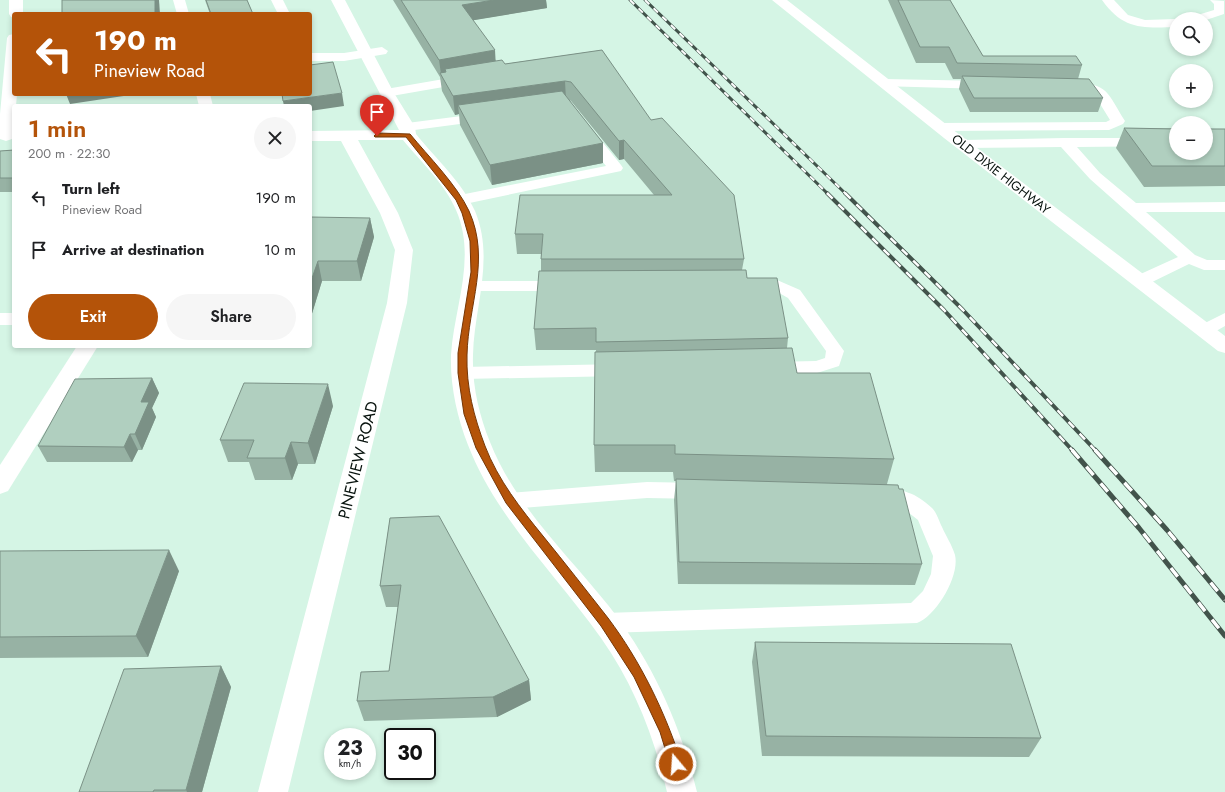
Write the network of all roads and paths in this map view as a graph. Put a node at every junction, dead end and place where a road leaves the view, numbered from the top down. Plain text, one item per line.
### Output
1 (16, 0) edge
2 (179, 0) edge
3 (277, 0) edge
4 (338, 0) edge
5 (779, 0) edge
6 (1108, 0) edge
7 (1216, 0) edge
8 (15, 12) edge
9 (182, 12) edge
10 (283, 12) edge
11 (0, 14) edge
12 (12, 14) edge
13 (1213, 14) edge
14 (1169, 23) edge
15 (382, 51) dead end
16 (365, 54) junction
17 (312, 57) edge
18 (12, 66) edge
19 (482, 76) edge
20 (885, 83) junction
21 (996, 85) edge
22 (1060, 87) edge
23 (386, 93) junction
24 (498, 115) edge
25 (576, 118) edge
26 (940, 127) junction
27 (408, 131) junction
28 (7, 136) edge
29 (312, 136) edge
30 (347, 136) junction
31 (1064, 142) junction
32 (1169, 142) edge
33 (963, 144) junction
34 (460, 200) junction
35 (1225, 207) edge
36 (1132, 208) junction
37 (1189, 258) junction
38 (1225, 265) edge
39 (1140, 280) junction
40 (473, 286) junction
41 (582, 286) edge
42 (738, 286) edge
43 (0, 319) edge
44 (12, 319) edge
45 (1225, 319) edge
46 (1205, 330) junction
47 (1225, 346) edge
48 (87, 348) edge
49 (754, 368) edge
50 (636, 370) edge
51 (462, 373) junction
52 (0, 485) edge
53 (719, 491) edge
54 (861, 494) edge
55 (509, 501) junction
56 (605, 623) junction
57 (273, 792) edge
58 (682, 792) edge

1 - 8 street
2 - 9 lane
3 - 10 lane
4 - 16 street
5 - 20 street, OLD DIXIE HIGHWAY
6 - 14 lane
7 - 13 lane
11 - 12 street
15 - 16 lane
16 - 17 lane
16 - 23 street
18 - 28 street
19 - 23 lane
20 - 21 lane
20 - 26 street, OLD DIXIE HIGHWAY
22 - 26 lane
23 - 27 street
24 - 27 lane
25 - 34 lane
26 - 33 street, OLD DIXIE HIGHWAY
27 - 30 street
27 - 34 street
29 - 30 street
30 - 57 street, PINEVIEW ROAD
31 - 32 lane
31 - 33 lane
31 - 36 lane
33 - 39 street, OLD DIXIE HIGHWAY
34 - 40 street
35 - 36 lane
36 - 37 lane
37 - 38 lane
37 - 39 lane
39 - 46 street, OLD DIXIE HIGHWAY
40 - 41 lane
40 - 51 street
42 - 49 lane
43 - 44 street
45 - 46 lane
46 - 47 street, OLD DIXIE HIGHWAY
48 - 52 street
50 - 51 lane
51 - 55 street
53 - 55 lane
54 - 56 lane
55 - 56 street
56 - 58 street

